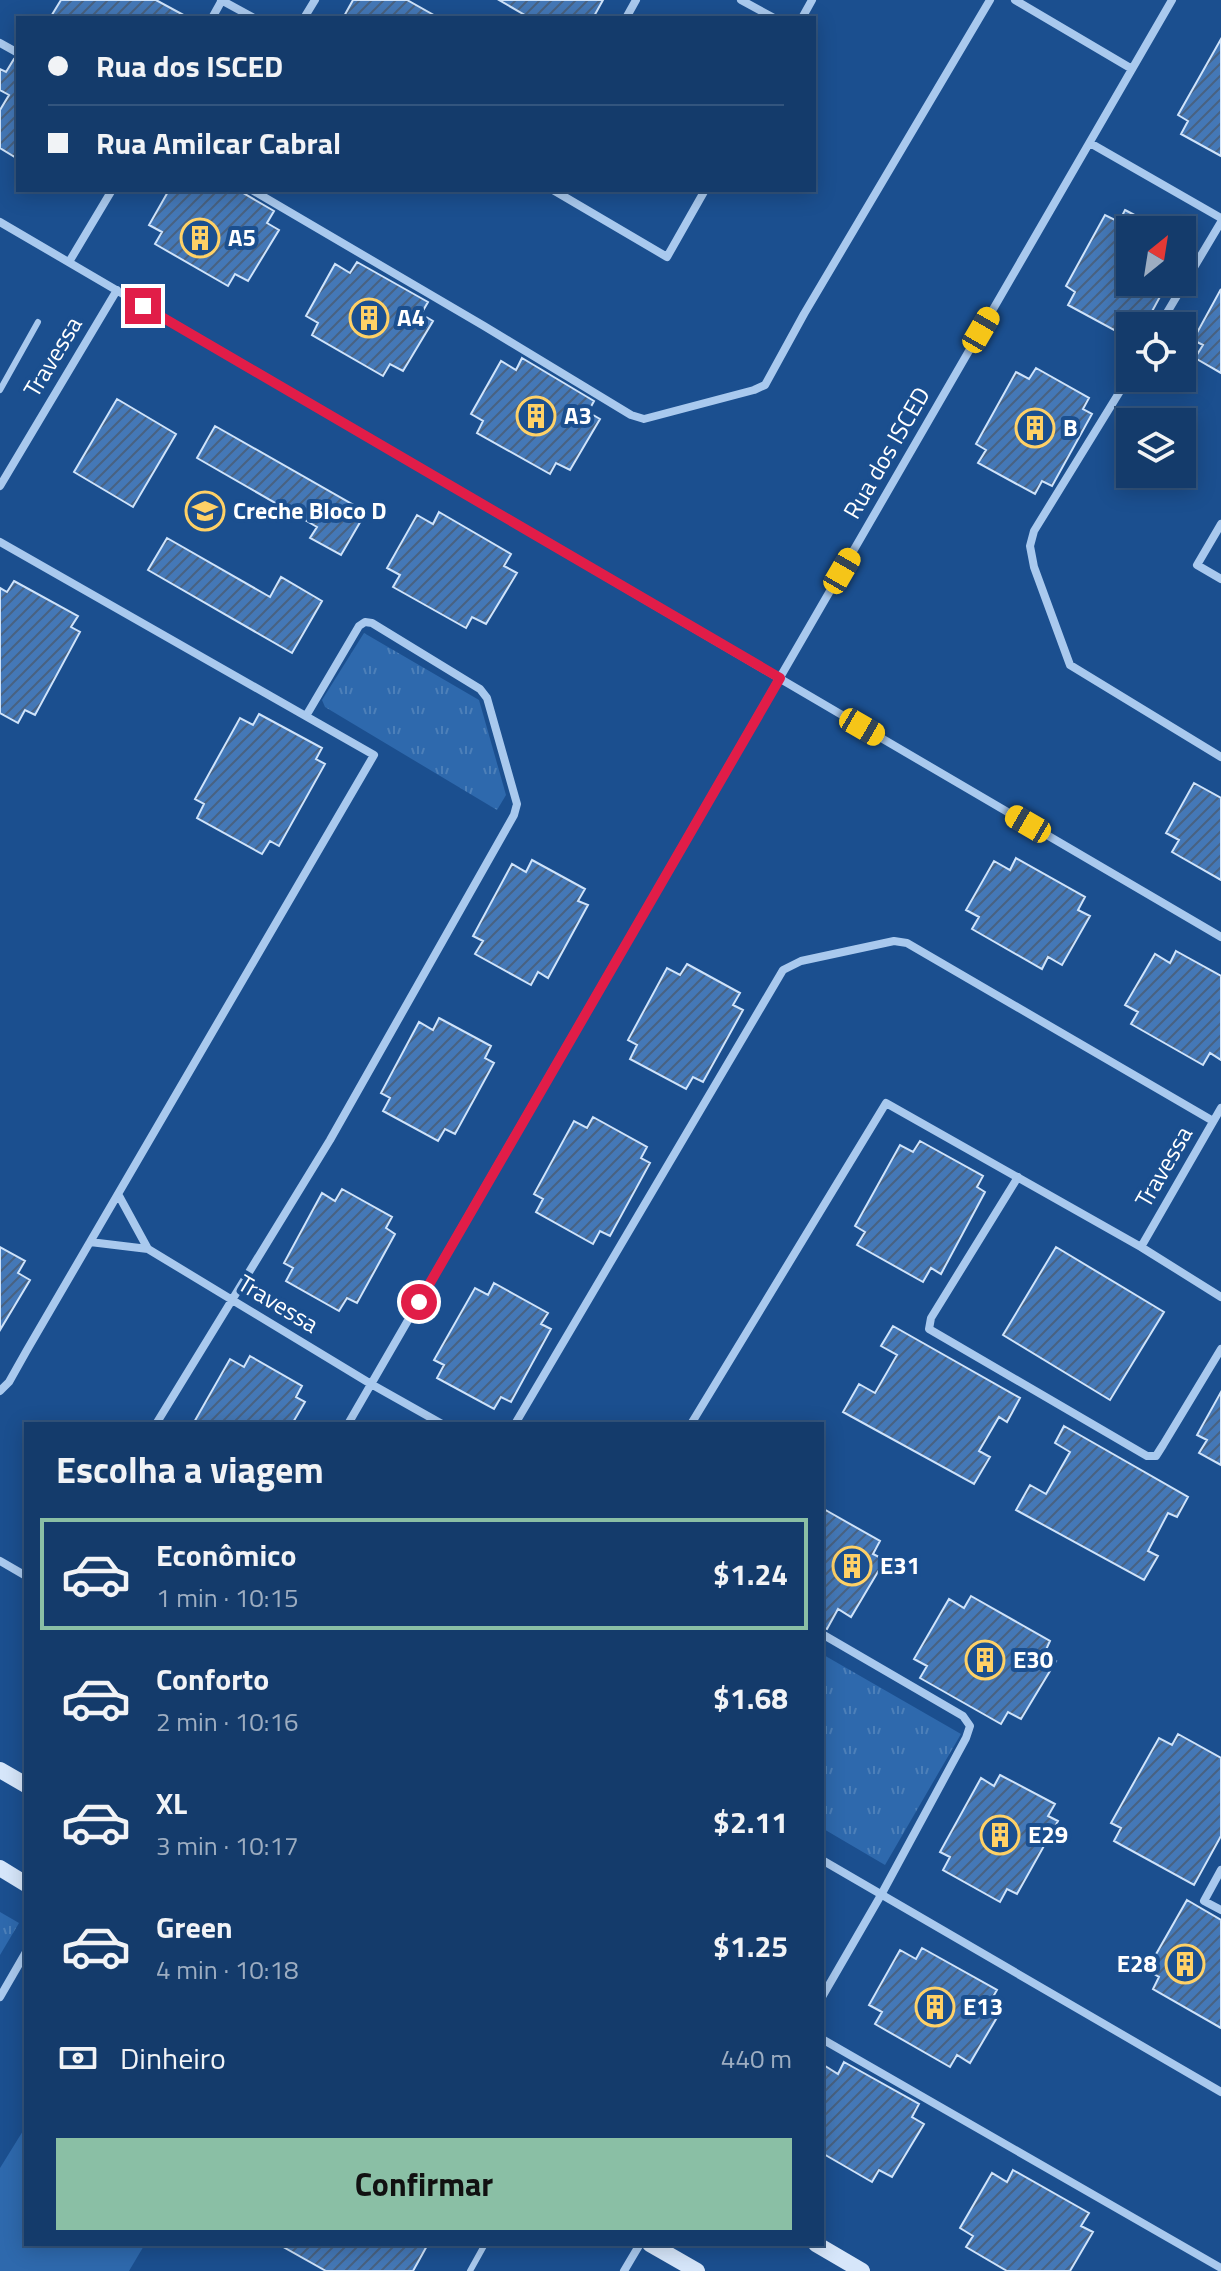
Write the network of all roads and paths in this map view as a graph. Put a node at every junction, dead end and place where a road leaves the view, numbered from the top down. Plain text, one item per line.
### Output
1 (222, 0) edge
2 (741, 0) edge
3 (990, 0) edge
4 (1015, 0) edge
5 (1172, 0) edge
6 (250, 16) edge
7 (770, 16) edge
8 (1132, 69) junction
9 (1090, 143) junction
10 (111, 192) edge
11 (255, 192) edge
12 (556, 192) edge
13 (704, 192) edge
14 (1221, 220) edge
15 (0, 222) edge
16 (69, 262) junction
17 (117, 290) junction
18 (1167, 312) edge
19 (38, 322) dead end
20 (0, 390) edge
21 (1120, 392) edge
22 (0, 486) edge
23 (1221, 524) edge
24 (0, 542) edge
25 (1221, 579) edge
26 (780, 678) junction
27 (306, 716) junction
28 (1221, 757) edge
29 (1221, 937) edge
30 (1221, 1108) edge
31 (1213, 1121) junction
32 (1018, 1177) junction
33 (118, 1194) junction
34 (90, 1242) junction
35 (1141, 1247) junction
36 (148, 1249) junction
37 (1221, 1297) edge
38 (231, 1299) junction
39 (1221, 1349) edge
40 (371, 1384) junction
41 (0, 1391) edge
42 (157, 1422) edge
43 (349, 1422) edge
44 (438, 1422) edge
45 (516, 1422) edge
46 (692, 1422) edge
47 (0, 1561) edge
48 (24, 1575) edge
49 (824, 1635) edge
50 (824, 1861) edge
51 (0, 1868) edge
52 (1221, 1870) edge
53 (24, 1883) edge
54 (881, 1895) junction
55 (1221, 1910) edge
56 (24, 1955) edge
57 (824, 1994) edge
58 (0, 1997) edge
59 (824, 2040) edge
60 (1221, 2092) edge
61 (484, 2246) edge
62 (639, 2246) edge
63 (653, 2246) edge
64 (819, 2246) edge
65 (1221, 2268) edge
66 (470, 2271) edge
67 (624, 2271) edge
68 (697, 2271) edge
69 (862, 2271) edge

1 - 6 street
2 - 7 street
3 - 11 street
4 - 8 street
5 - 8 street, Rua dos ISCED
8 - 9 street, Rua dos ISCED
9 - 14 street
9 - 26 street, Rua dos ISCED
10 - 16 street
12 - 13 street
14 - 18 street
15 - 16 street
16 - 17 street
17 - 22 street, Travessa
17 - 26 street
19 - 20 lane
21 - 28 street
23 - 25 street
24 - 27 street
26 - 29 street
26 - 40 street, Rua dos ISCED
27 - 33 street
27 - 38 street
30 - 31 street, Travessa
31 - 35 street, Travessa
31 - 45 street
32 - 35 street
32 - 39 street
32 - 46 street
33 - 34 street
33 - 36 street
34 - 36 street
34 - 41 street
35 - 37 street
36 - 38 street, Travessa
38 - 40 street, Travessa
38 - 42 street
40 - 43 street, Rua dos ISCED
40 - 44 street, Travessa
47 - 48 street
49 - 54 street
50 - 54 street
51 - 53 street
52 - 55 street
54 - 57 street
54 - 60 street
56 - 58 street
59 - 65 street
61 - 66 lane
62 - 67 street
63 - 68 street
64 - 69 street

